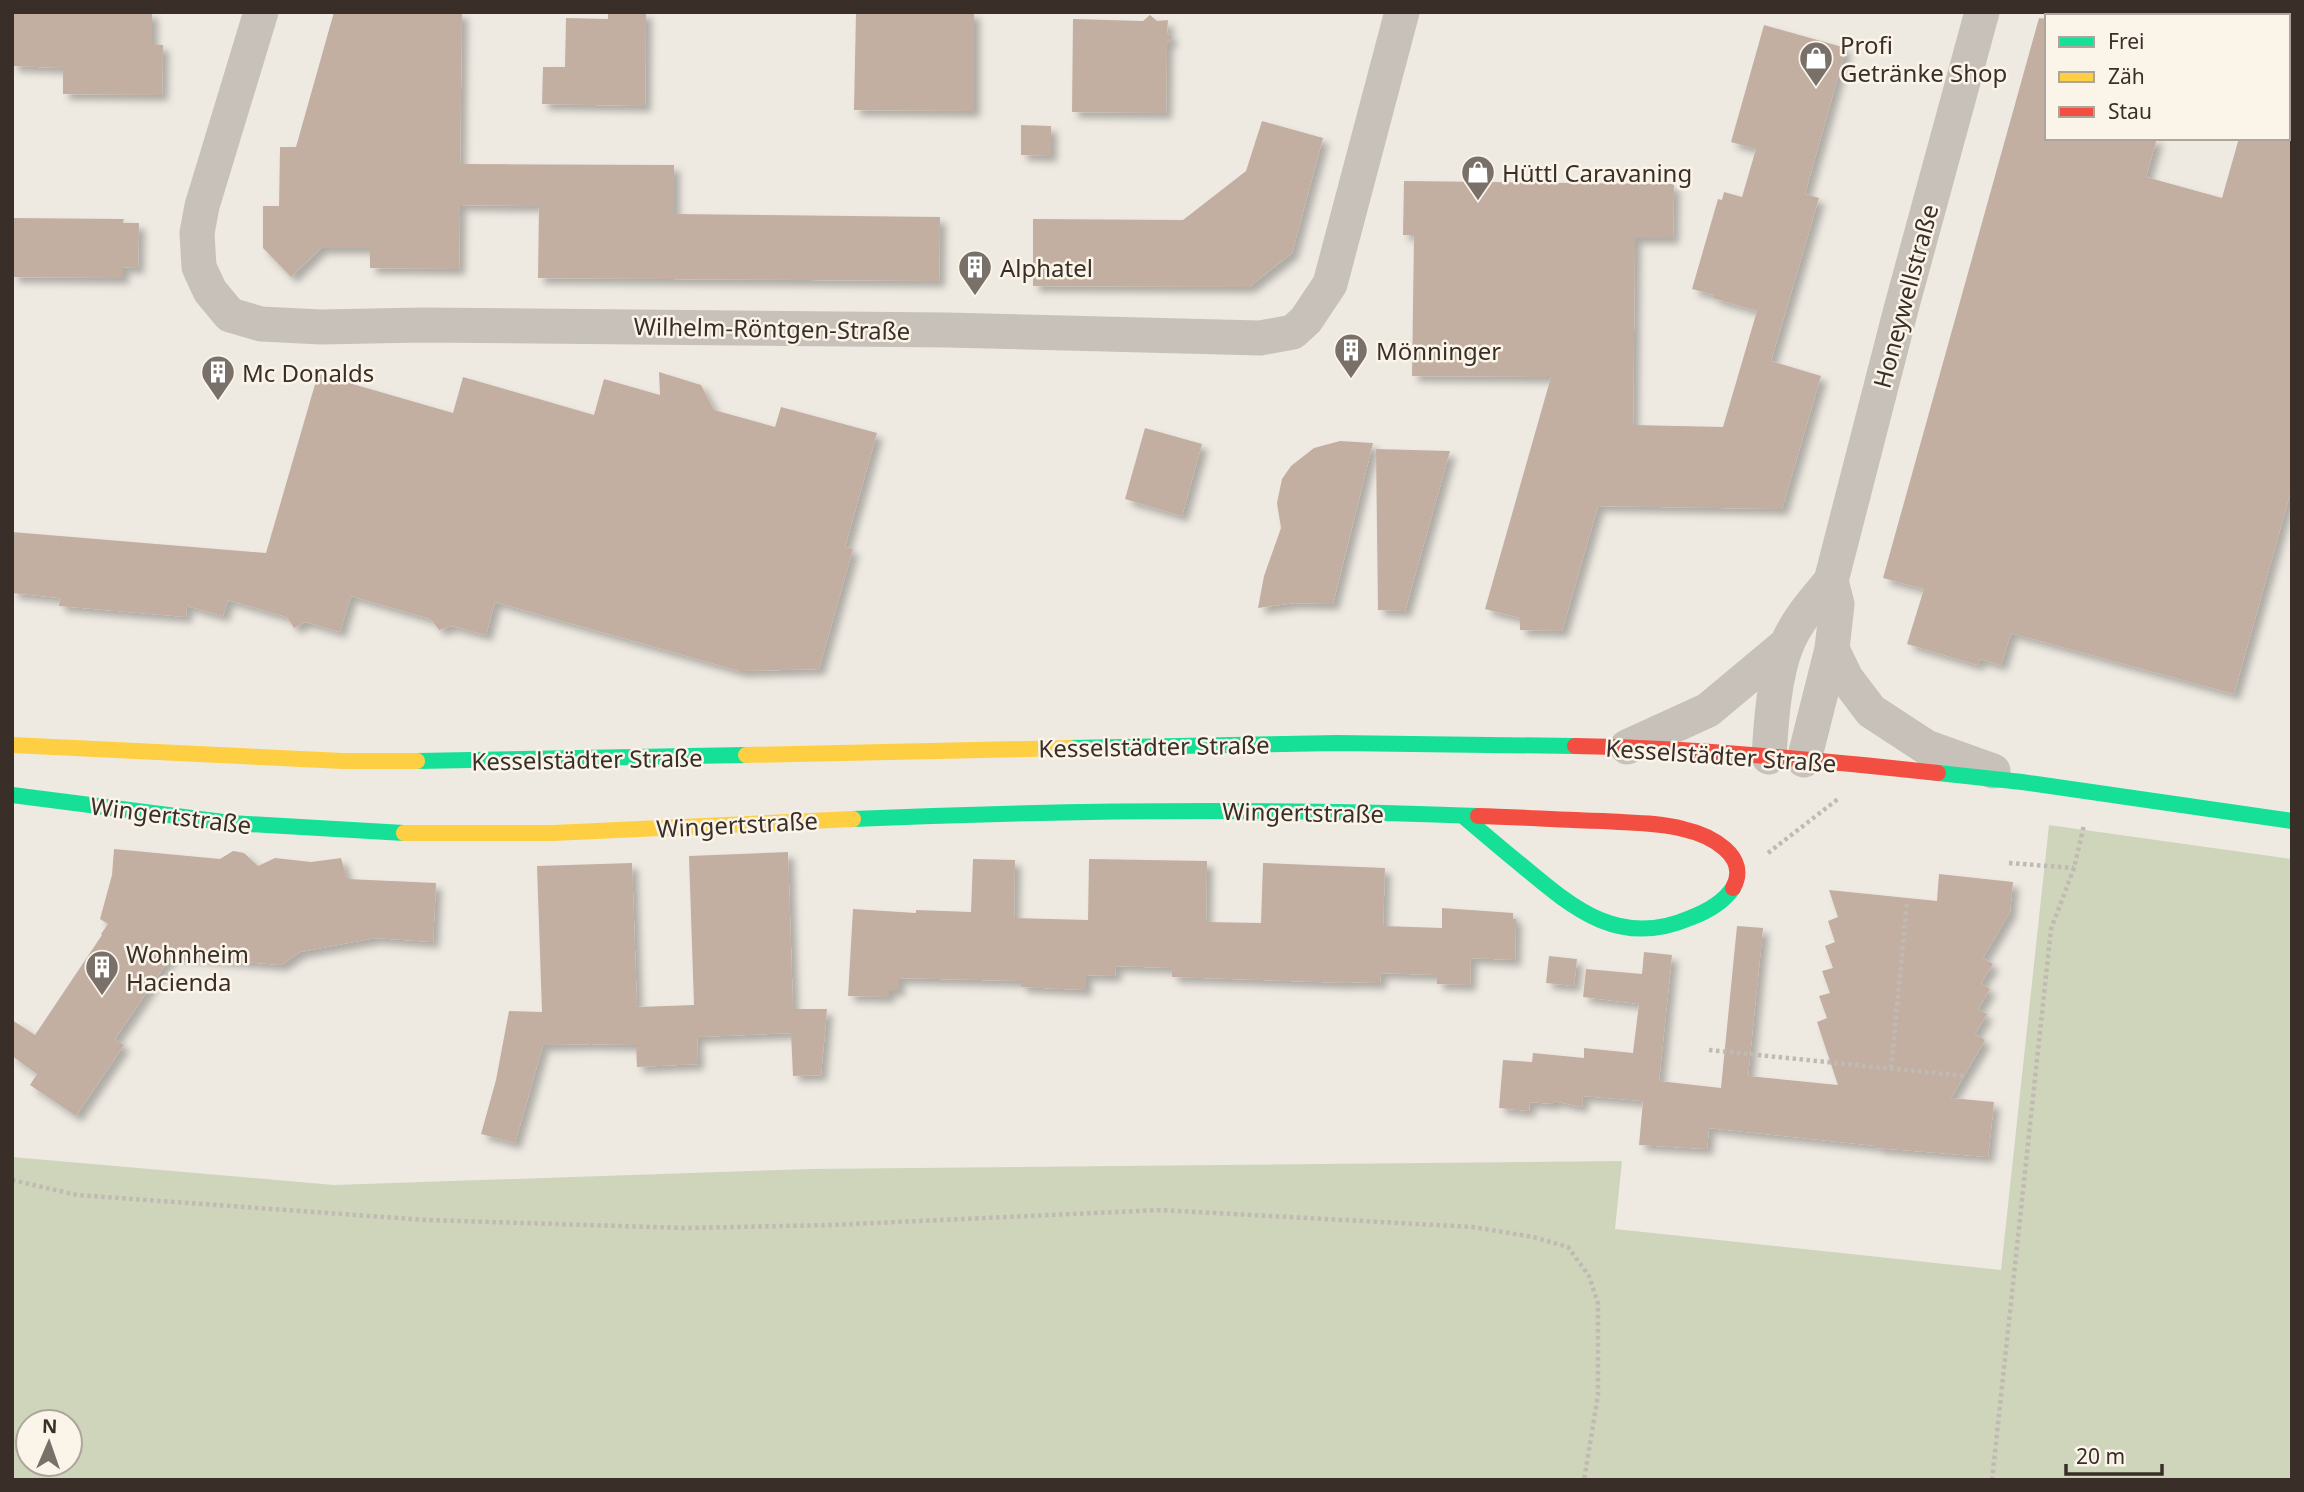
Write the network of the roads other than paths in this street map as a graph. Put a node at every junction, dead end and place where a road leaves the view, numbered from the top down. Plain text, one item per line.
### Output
1 (261, 12) edge
2 (1402, 12) edge
3 (1982, 12) edge
4 (1831, 581) junction
5 (1787, 644) junction
6 (1832, 649) junction
7 (12, 745) edge
8 (1627, 747) junction
9 (1769, 757) junction
10 (1804, 760) junction
11 (2022, 782) junction
12 (12, 795) edge
13 (1463, 816) junction
14 (2292, 821) edge

1 - 2 street, Wilhelm-Röntgen-Straße
3 - 4 street, Honeywellstraße
4 - 5 street, Honeywellstraße
4 - 6 street, Honeywellstraße
5 - 8 street, Honeywellstraße
5 - 9 street, Honeywellstraße
6 - 10 street, Honeywellstraße
6 - 11 street
7 - 8 main road, Kesselstädter Straße
8 - 9 main road, Kesselstädter Straße
9 - 10 main road, Kesselstädter Straße
10 - 11 main road, Kesselstädter Straße
11 - 14 main road, Kesselstädter Straße
12 - 13 main road, Wingertstraße
13 - 13 main road, Wingertstraße

